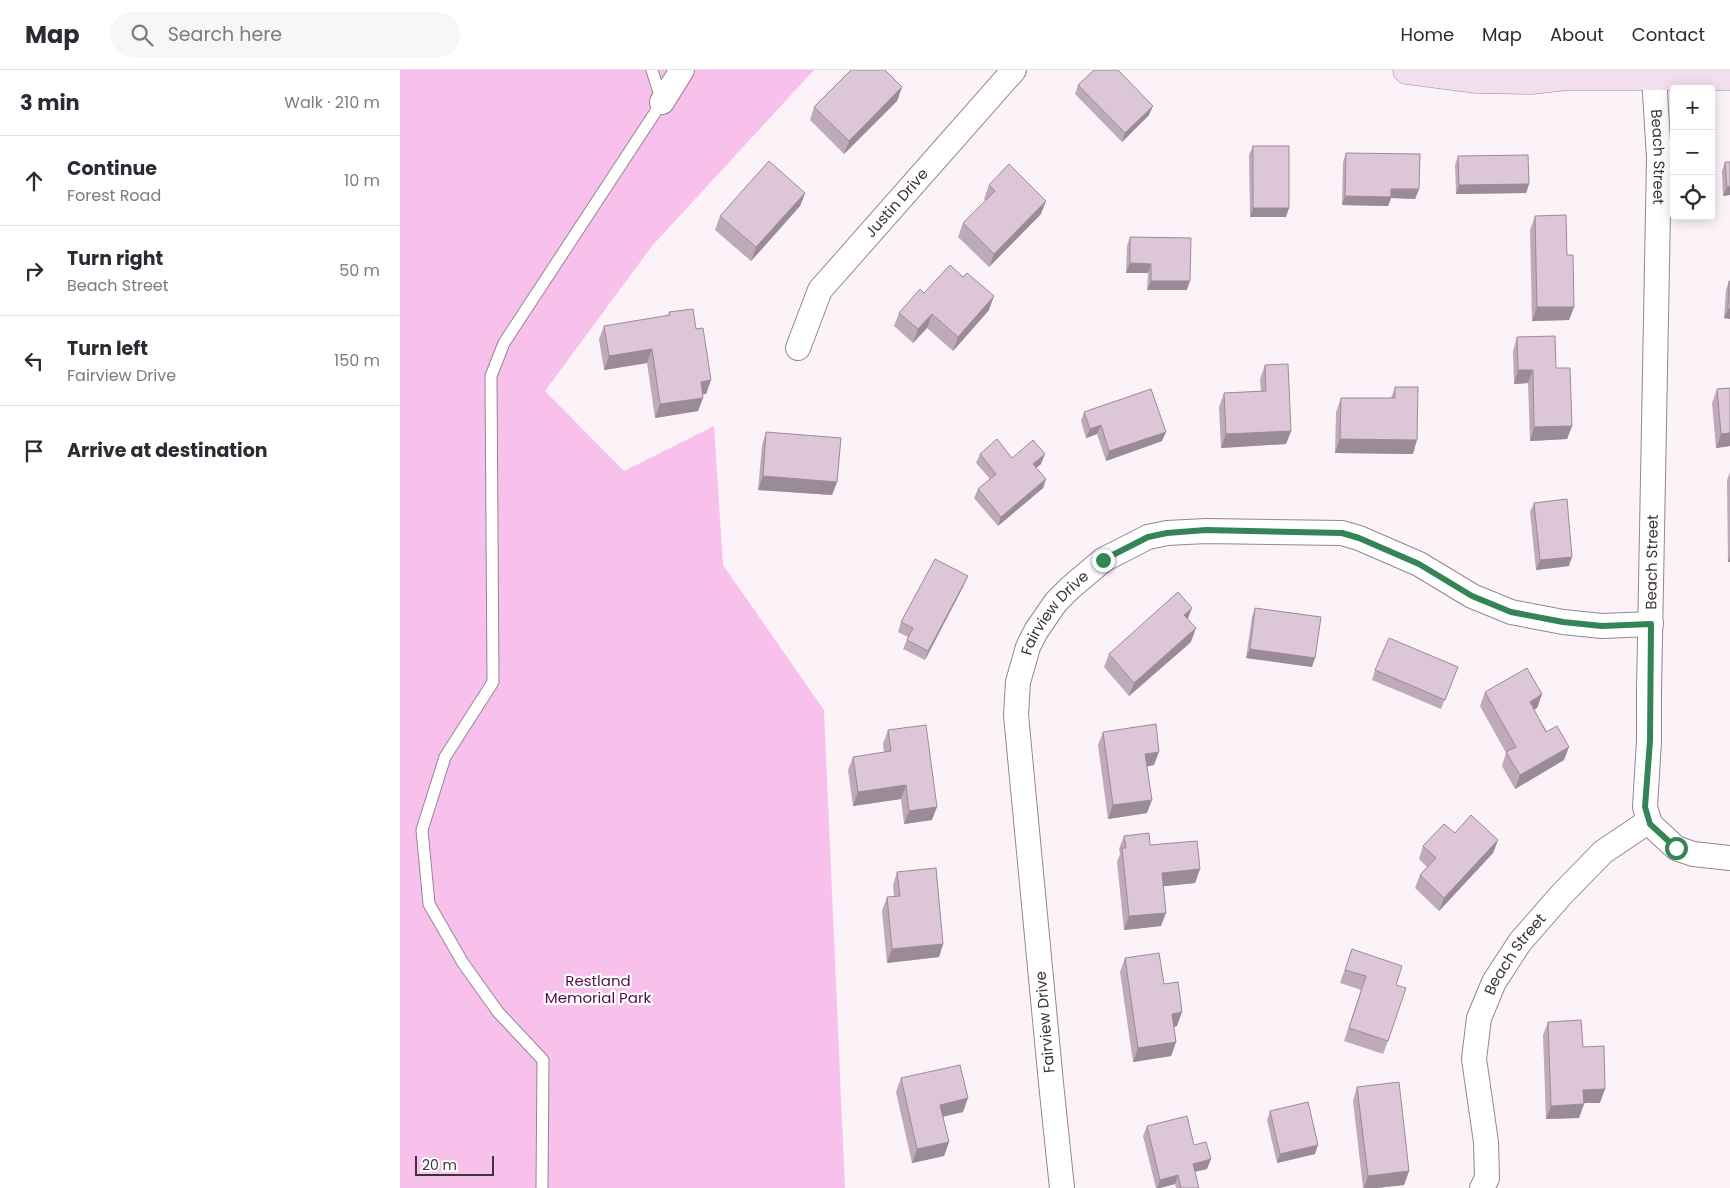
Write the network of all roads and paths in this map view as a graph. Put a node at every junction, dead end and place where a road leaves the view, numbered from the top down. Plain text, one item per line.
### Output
1 (652, 70) edge
2 (682, 70) edge
3 (1014, 70) edge
4 (1407, 70) edge
5 (1654, 76) junction
6 (1730, 76) edge
7 (662, 102) junction
8 (798, 348) dead end
9 (1651, 624) junction
10 (1649, 821) junction
11 (1730, 858) edge
12 (542, 1188) edge
13 (1062, 1188) edge
14 (1482, 1188) edge

1 - 7 lane
2 - 7 street
3 - 8 street, Justin Drive
4 - 5 street
5 - 6 street
5 - 9 street, Beach Street
7 - 12 lane
9 - 10 street, Beach Street
9 - 13 street, Fairview Drive
10 - 11 street
10 - 14 street, Beach Street

